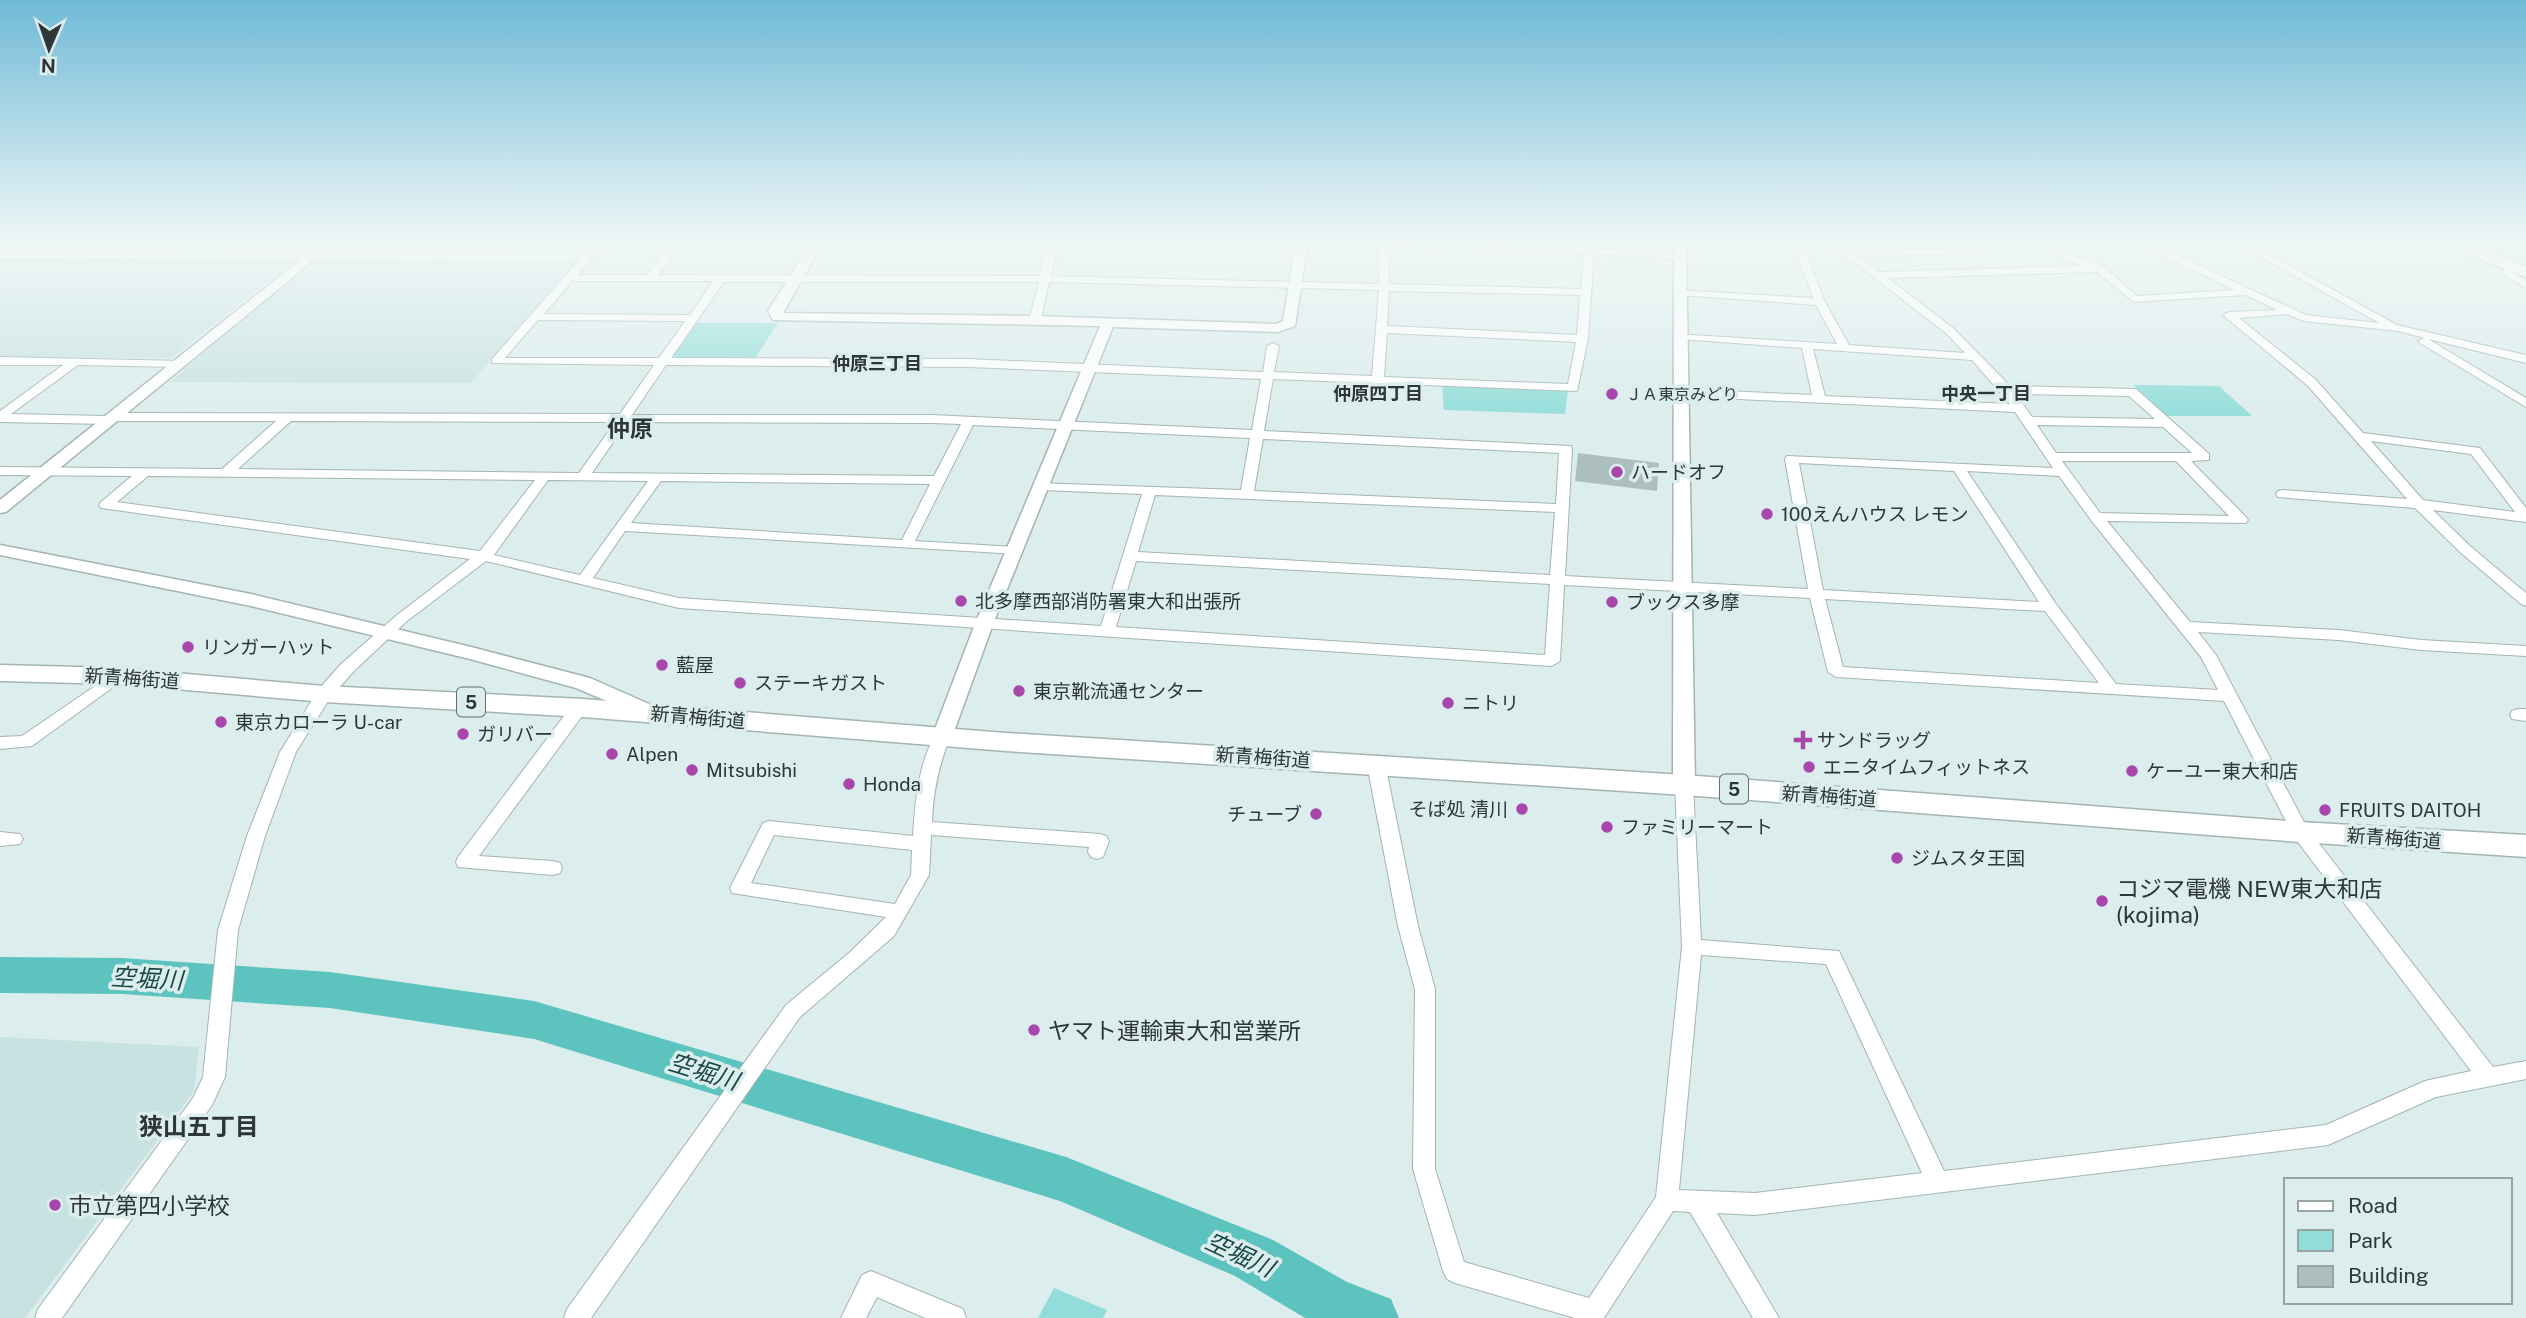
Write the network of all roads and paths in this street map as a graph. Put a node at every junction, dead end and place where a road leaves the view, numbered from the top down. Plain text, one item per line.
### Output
1 (1820, 302) edge
2 (253, 303) edge
3 (548, 303) edge
4 (704, 303) edge
5 (780, 303) edge
6 (1039, 303) edge
7 (1293, 303) edge
8 (1383, 303) edge
9 (1585, 303) edge
10 (1679, 303) edge
11 (1913, 303) edge
12 (2273, 303) edge
13 (2351, 303) edge
14 (2288, 310) junction
15 (535, 317) junction
16 (693, 318) junction
17 (1035, 320) junction
18 (1108, 323) junction
19 (2398, 328) junction
20 (1381, 329) junction
21 (2416, 333) junction
22 (1680, 336) junction
23 (1582, 338) junction
24 (1273, 346) dead end
25 (1807, 346) junction
26 (1846, 349) junction
27 (1974, 357) junction
28 (2526, 359) edge
29 (0, 361) edge
30 (663, 361) junction
31 (75, 362) junction
32 (179, 363) junction
33 (1089, 367) junction
34 (1268, 375) junction
35 (1378, 380) junction
36 (2007, 390) junction
37 (1681, 393) junction
38 (1819, 398) junction
39 (2526, 403) edge
40 (2023, 415) junction
41 (288, 416) junction
42 (0, 418) edge
43 (111, 418) junction
44 (623, 419) junction
45 (969, 421) junction
46 (2166, 422) junction
47 (1066, 426) junction
48 (1258, 434) junction
49 (2360, 436) junction
50 (2052, 457) junction
51 (2180, 457) junction
52 (1958, 467) junction
53 (0, 471) edge
54 (44, 472) junction
55 (2063, 472) junction
56 (144, 473) junction
57 (226, 473) junction
58 (545, 475) junction
59 (584, 475) junction
60 (658, 476) junction
61 (940, 480) junction
62 (1041, 486) junction
63 (1150, 490) junction
64 (1247, 494) junction
65 (2283, 494) dead end
66 (2419, 504) junction
67 (0, 508) edge
68 (1560, 508) junction
69 (2096, 517) junction
70 (2526, 518) edge
71 (622, 527) junction
72 (906, 545) junction
73 (0, 550) edge
74 (1015, 551) junction
75 (482, 556) junction
76 (1129, 556) junction
77 (1556, 580) junction
78 (583, 581) junction
79 (1682, 588) junction
80 (1817, 596) junction
81 (2524, 599) edge
82 (2050, 607) junction
83 (984, 624) junction
84 (2186, 627) junction
85 (1107, 632) junction
86 (387, 633) junction
87 (2526, 651) edge
88 (0, 673) edge
89 (117, 676) junction
90 (2112, 688) junction
91 (324, 694) junction
92 (2230, 696) junction
93 (579, 708) junction
94 (650, 713) junction
95 (942, 737) junction
96 (0, 743) edge
97 (1376, 764) junction
98 (1684, 785) junction
99 (2300, 832) junction
100 (921, 836) junction
101 (2526, 846) edge
102 (1097, 852) dead end
103 (554, 868) dead end
104 (900, 912) junction
105 (1692, 947) junction
106 (2526, 1070) edge
107 (2487, 1076) junction
108 (1937, 1181) junction
109 (1667, 1200) junction
110 (1697, 1202) junction
111 (1591, 1314) edge
112 (47, 1318) edge
113 (576, 1318) edge
114 (853, 1318) edge
115 (954, 1318) edge
116 (1767, 1318) edge

1 - 26 street
2 - 32 street
3 - 15 street
4 - 16 street
5 - 17 street
6 - 17 street
7 - 18 street
8 - 20 street
9 - 23 street
10 - 22 street
11 - 27 street
12 - 14 street
13 - 19 street
14 - 19 street
14 - 49 street
15 - 16 street
15 - 30 street
16 - 30 street
17 - 18 street
18 - 33 street
19 - 21 street
20 - 23 street
20 - 35 street
21 - 28 street
21 - 39 street
22 - 25 street
22 - 37 street
23 - 35 street
24 - 34 street
25 - 26 street
25 - 38 street
26 - 27 street
27 - 36 street
29 - 31 street
30 - 33 street
30 - 44 street
31 - 32 street
31 - 42 street
32 - 43 street
33 - 34 street
33 - 47 street
34 - 35 street
34 - 48 street
36 - 40 street
36 - 46 street
37 - 38 street
37 - 79 street
38 - 40 street
40 - 46 street
40 - 50 street
41 - 43 street
41 - 44 street
41 - 57 street
42 - 43 street
43 - 54 street
44 - 45 street
44 - 59 street
45 - 47 street
45 - 61 street
46 - 51 street
47 - 48 street
47 - 62 street
48 - 64 street
48 - 68 street
49 - 66 street
49 - 70 street
50 - 51 street
50 - 55 street
51 - 69 street
52 - 55 street
52 - 80 street
52 - 82 street
53 - 54 street
54 - 56 street
54 - 67 street
55 - 69 street
56 - 57 street
56 - 75 street
57 - 58 street
58 - 59 street
58 - 75 street
59 - 60 street
60 - 61 street
60 - 71 street
61 - 72 street
62 - 63 street
62 - 74 street
63 - 64 street
63 - 76 street
64 - 68 street
65 - 66 street
66 - 70 street
66 - 81 street
68 - 77 street
69 - 84 street
71 - 72 street
71 - 78 street
72 - 74 street
73 - 86 street
74 - 83 street
75 - 78 street
75 - 86 street
76 - 77 street
76 - 85 street
77 - 79 street
77 - 85 street
78 - 83 street
79 - 80 street
79 - 98 street
80 - 82 street
80 - 90 street
82 - 90 street
83 - 85 street
83 - 95 street
84 - 87 street
84 - 92 street
86 - 91 street
86 - 94 street
88 - 89 main road, 新青梅街道 / 5
89 - 91 main road, 新青梅街道 / 5
89 - 96 street
90 - 92 street
91 - 93 main road, 新青梅街道 / 5
91 - 112 street
92 - 99 street
93 - 94 main road, 新青梅街道 / 5
93 - 103 street
94 - 95 main road, 新青梅街道 / 5
95 - 97 main road, 新青梅街道 / 5
95 - 100 street
97 - 98 main road, 新青梅街道 / 5
97 - 111 street
98 - 99 main road, 新青梅街道 / 5
98 - 105 street
99 - 101 main road, 新青梅街道 / 5
99 - 107 street
100 - 102 street
100 - 104 street
100 - 104 street
104 - 113 street
105 - 108 street
105 - 109 street
106 - 107 street
107 - 108 street
108 - 110 street
109 - 110 street
109 - 111 street
110 - 116 street
114 - 115 street

